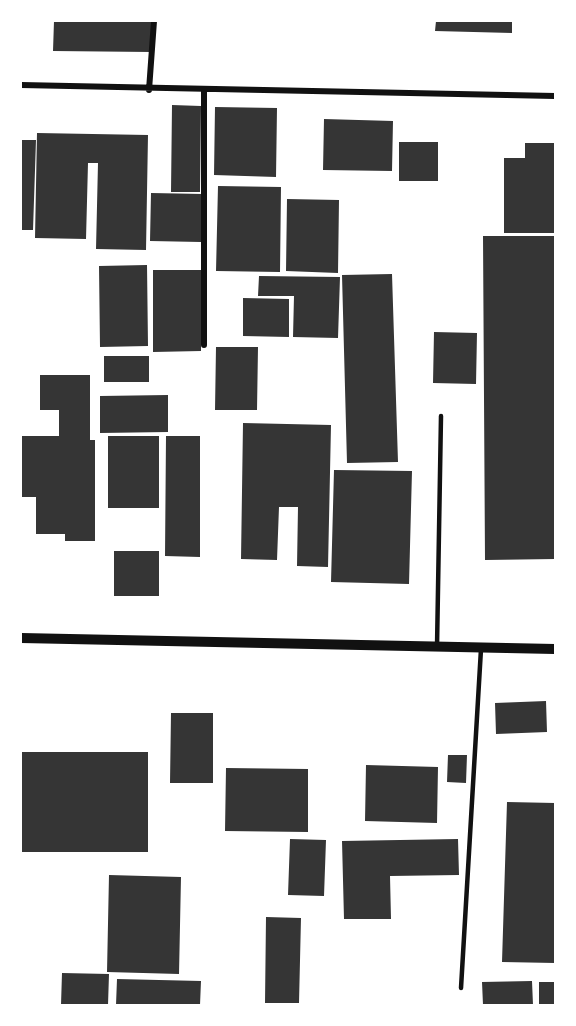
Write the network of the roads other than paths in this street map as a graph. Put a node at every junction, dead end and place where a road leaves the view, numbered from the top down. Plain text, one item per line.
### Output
1 (154, 21) edge
2 (21, 86) edge
3 (149, 90) junction
4 (204, 90) junction
5 (555, 96) edge
6 (204, 345) dead end
7 (441, 416) dead end
8 (21, 638) edge
9 (436, 648) junction
10 (481, 648) junction
11 (555, 650) edge
12 (461, 988) dead end

1 - 3 street
2 - 3 street
3 - 4 street
4 - 5 street
4 - 6 street
7 - 9 lane
8 - 9 street
9 - 10 street
10 - 11 street
10 - 12 lane

